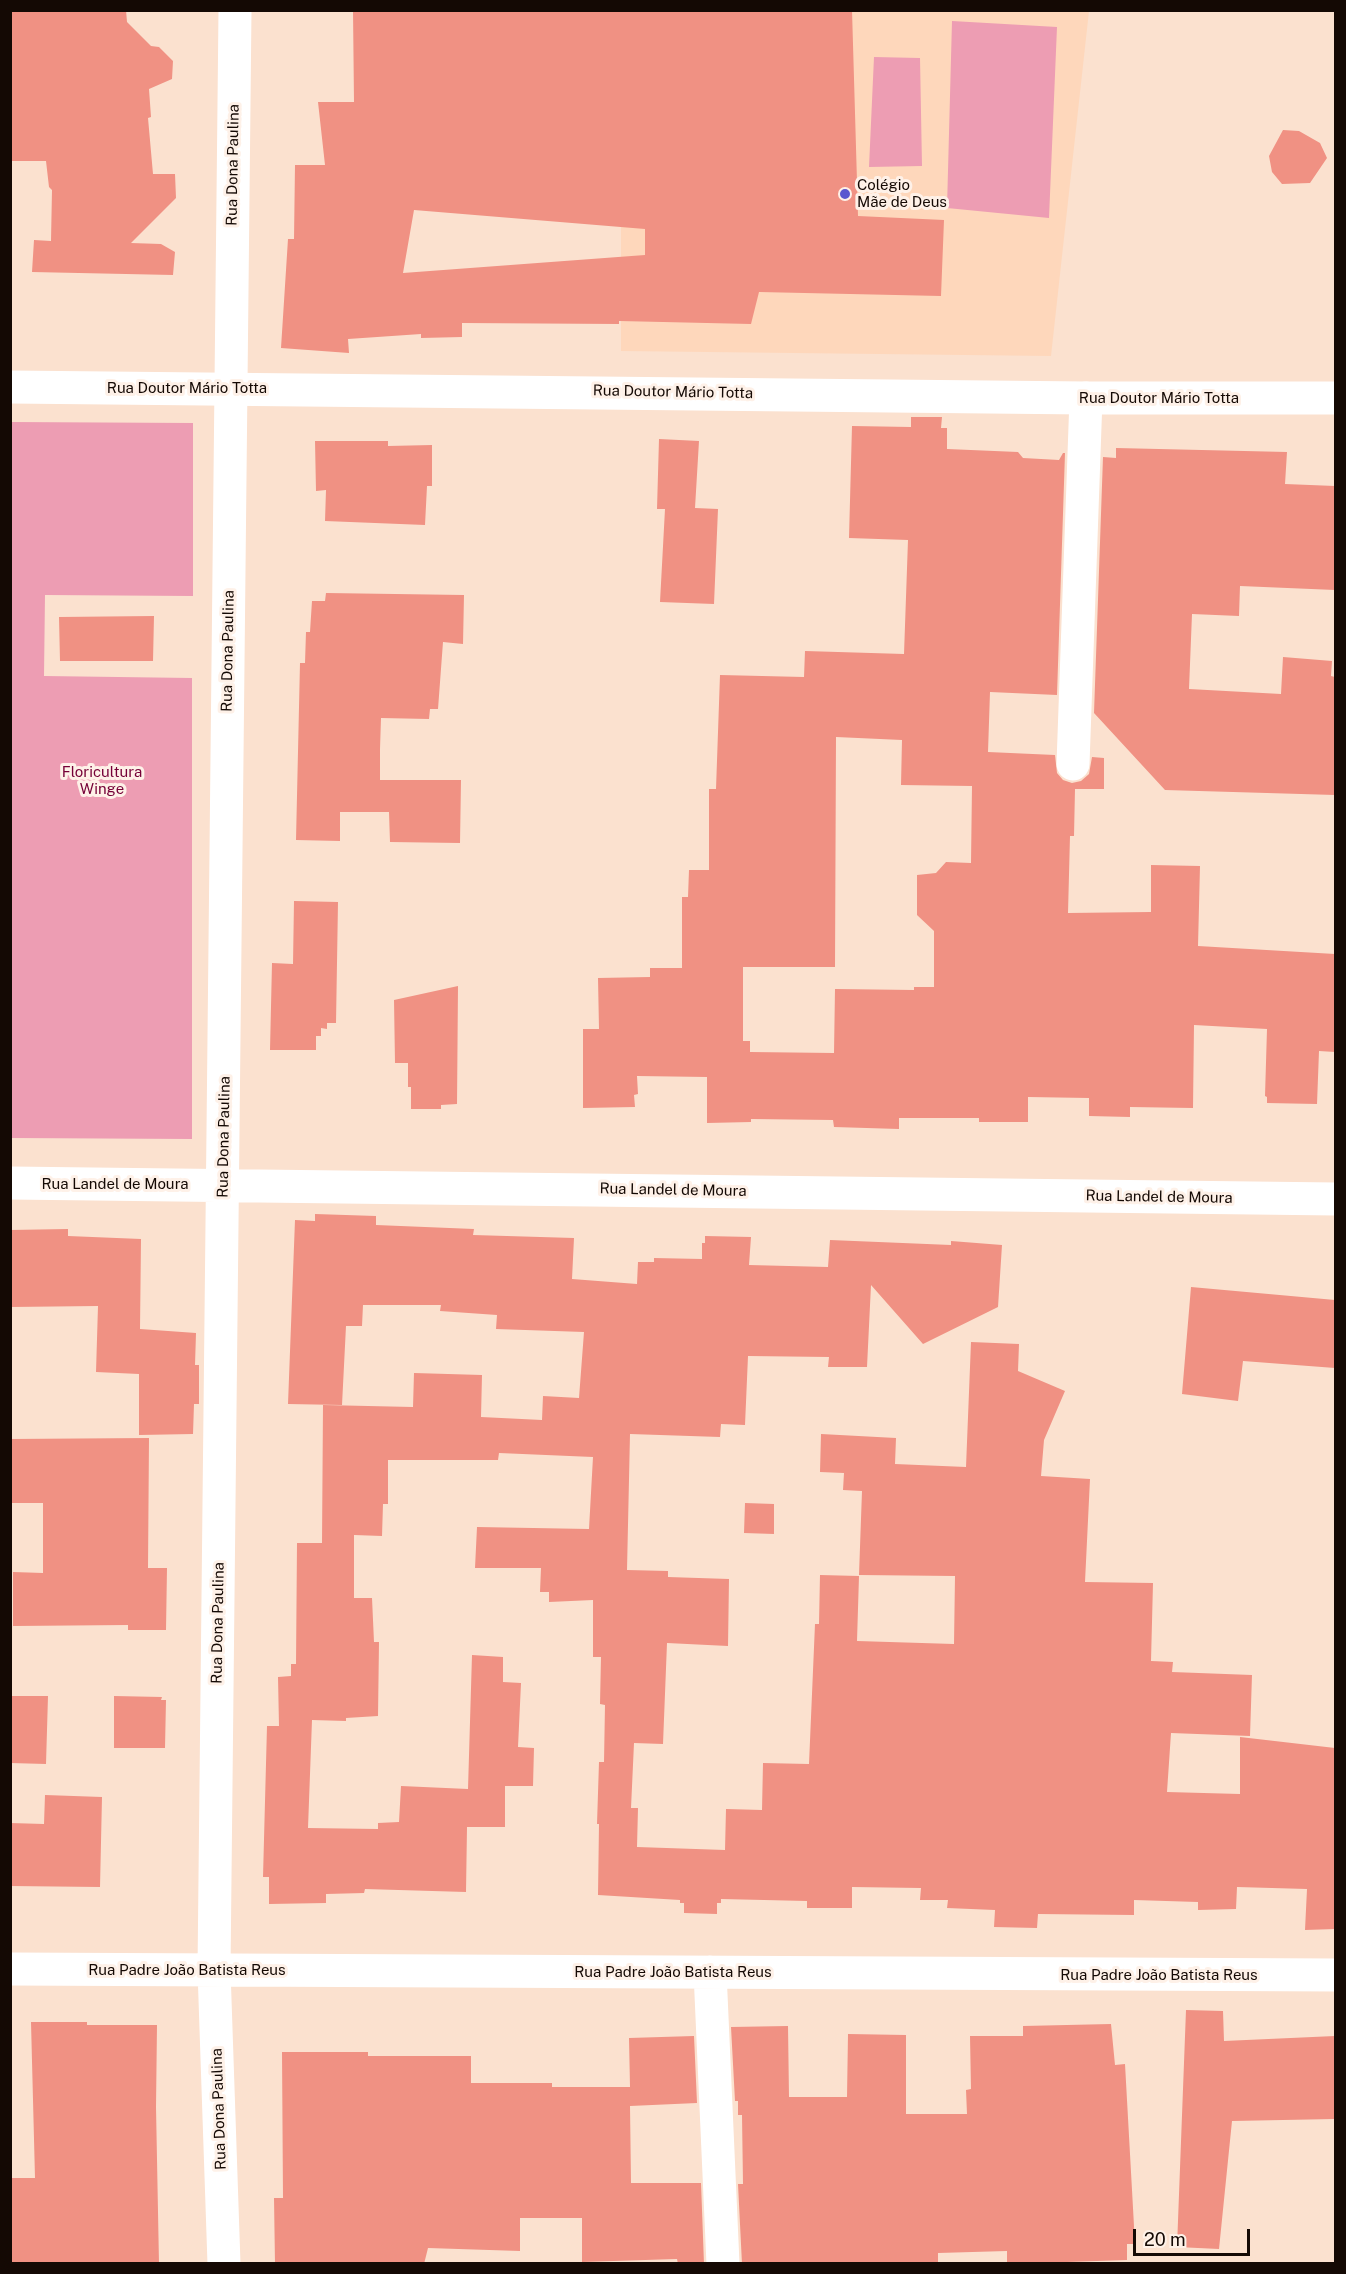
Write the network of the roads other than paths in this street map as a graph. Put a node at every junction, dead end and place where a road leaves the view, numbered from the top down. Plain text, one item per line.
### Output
1 (235, 10) edge
2 (10, 387) edge
3 (231, 388) junction
4 (1086, 398) junction
5 (1335, 398) edge
6 (1073, 764) dead end
7 (10, 1183) edge
8 (223, 1185) junction
9 (1335, 1199) edge
10 (10, 1969) edge
11 (214, 1970) junction
12 (710, 1972) junction
13 (1335, 1975) edge
14 (224, 2264) edge
15 (723, 2264) edge

1 - 3 street, Rua Dona Paulina
2 - 3 street, Rua Doutor Mário Totta
3 - 4 street, Rua Doutor Mário Totta
3 - 8 street, Rua Dona Paulina
4 - 5 street, Rua Doutor Mário Totta
4 - 6 street
7 - 8 street, Rua Landel de Moura
8 - 9 street, Rua Landel de Moura
8 - 11 street, Rua Dona Paulina
10 - 11 street, Rua Padre João Batista Reus
11 - 12 street, Rua Padre João Batista Reus
11 - 14 street, Rua Dona Paulina
12 - 13 street, Rua Padre João Batista Reus
12 - 15 street

